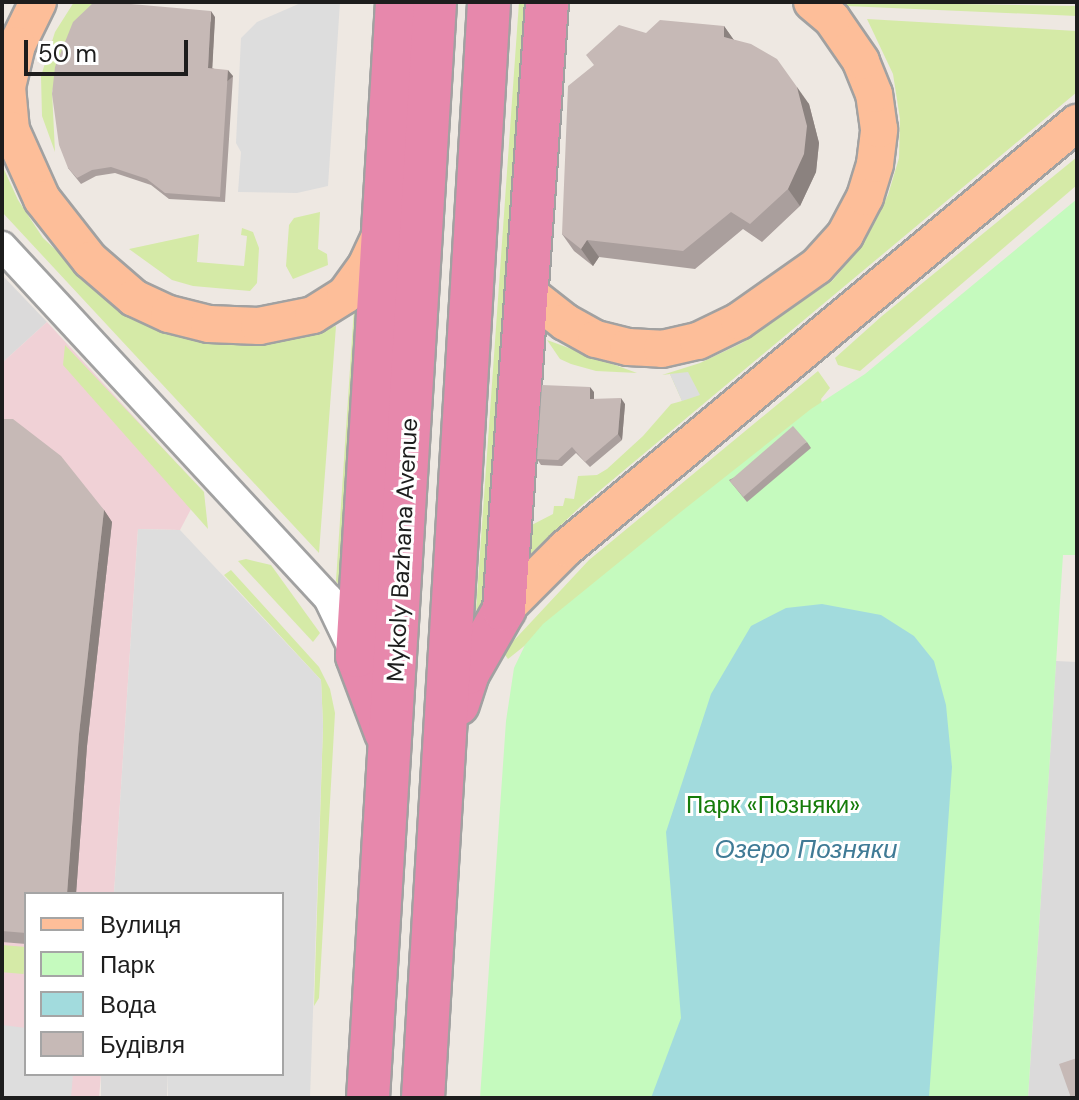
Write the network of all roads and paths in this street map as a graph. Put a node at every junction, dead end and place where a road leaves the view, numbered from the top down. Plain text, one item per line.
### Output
1 (38, 2) edge
2 (397, 2) edge
3 (435, 2) edge
4 (489, 2) edge
5 (547, 2) edge
6 (812, 2) edge
7 (1077, 123) edge
8 (385, 225) junction
9 (2, 246) edge
10 (528, 293) junction
11 (504, 610) junction
12 (357, 656) junction
13 (445, 742) junction
14 (391, 746) junction
15 (368, 1098) edge
16 (423, 1098) edge

1 - 8 main road
2 - 8 highway
3 - 14 highway, Mykoly Bazhana Avenue
4 - 13 highway
5 - 10 highway
6 - 10 main road
7 - 11 main road
8 - 12 highway
9 - 12 street
10 - 11 highway
11 - 13 highway
12 - 14 highway
13 - 16 highway
14 - 15 highway, Mykoly Bazhana Avenue

